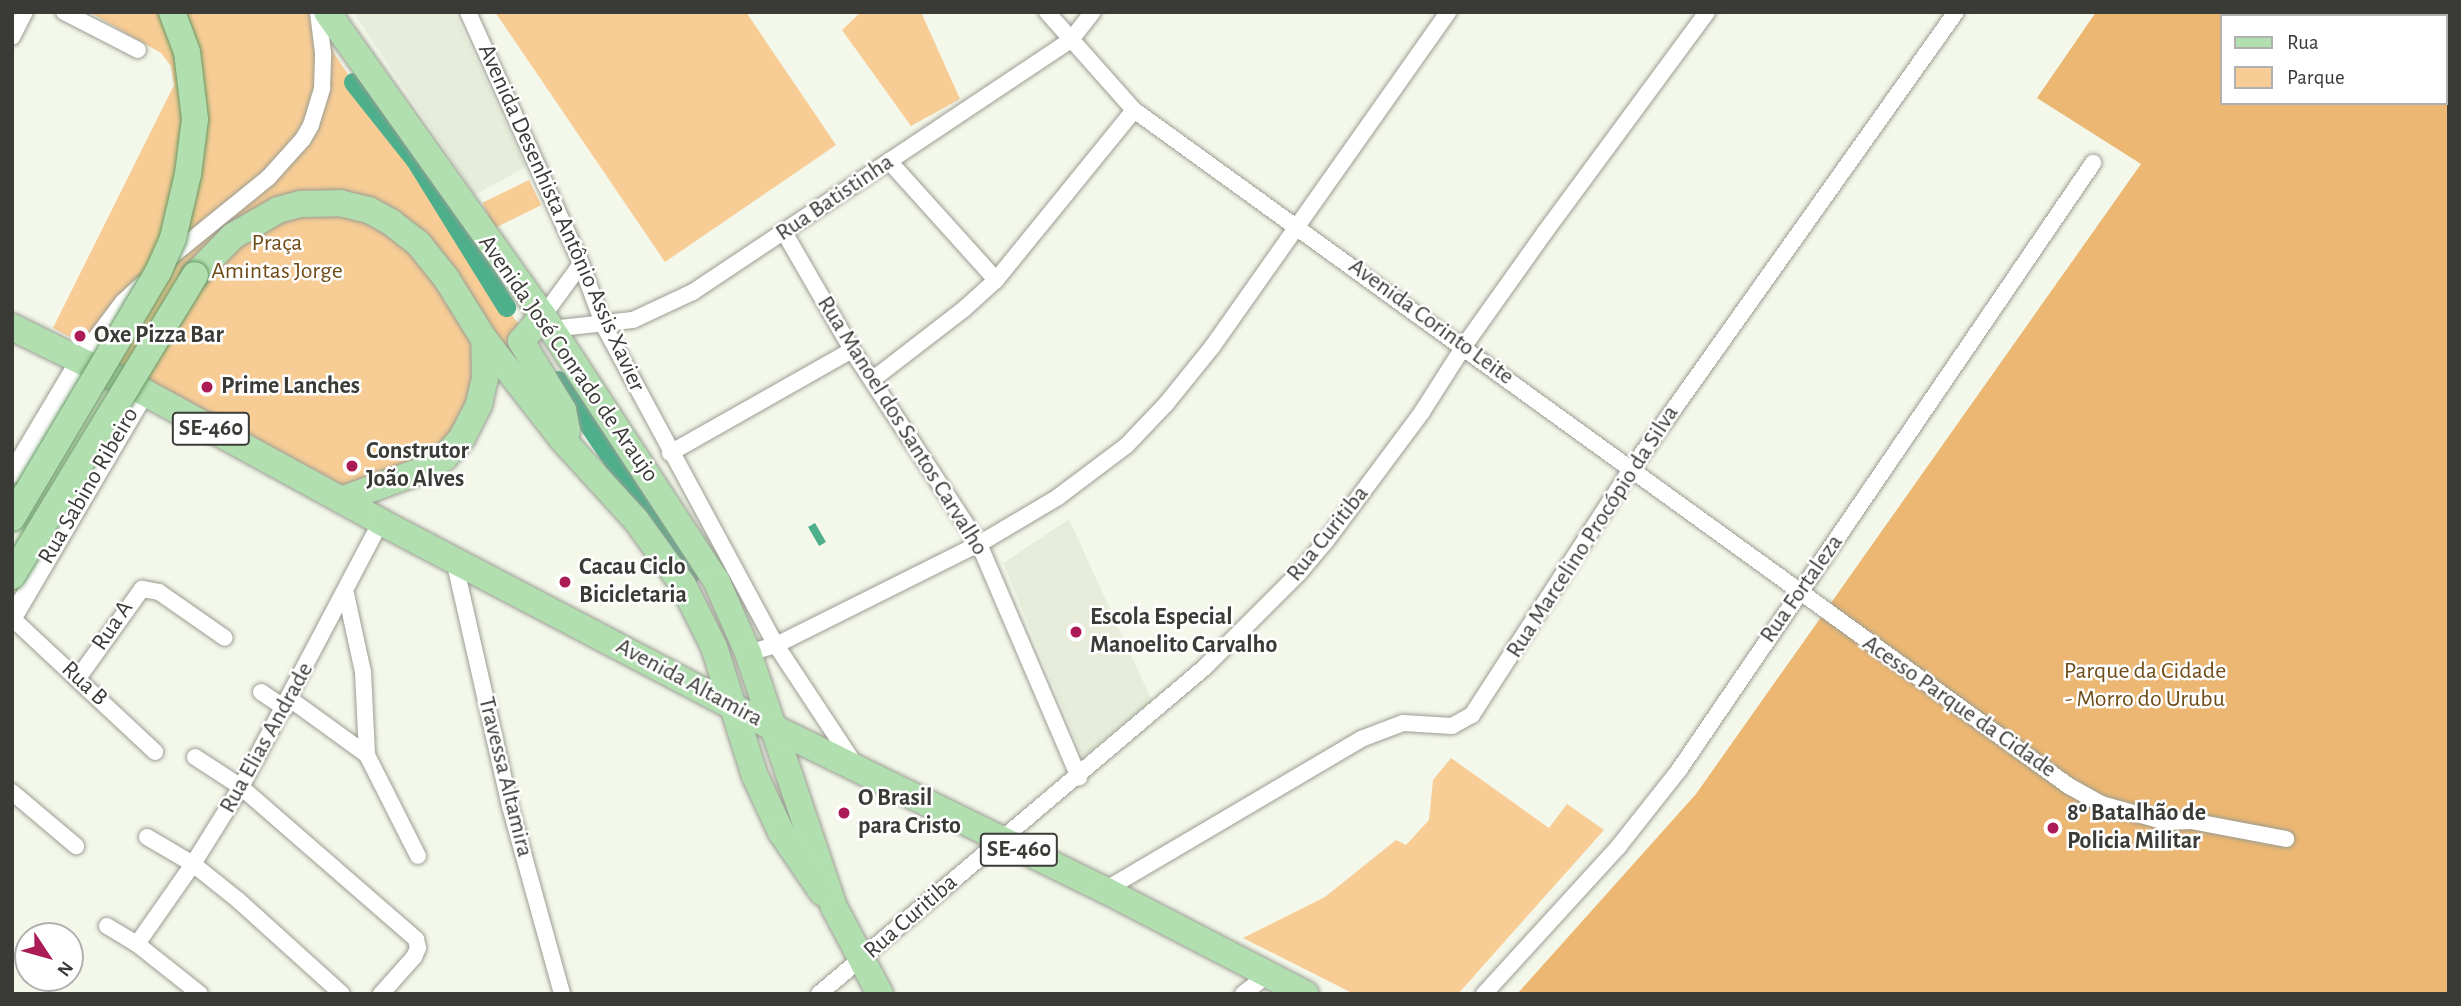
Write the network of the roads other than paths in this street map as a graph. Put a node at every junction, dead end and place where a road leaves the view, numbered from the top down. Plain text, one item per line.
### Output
1 (25, 12) edge
2 (64, 12) edge
3 (172, 12) edge
4 (318, 12) edge
5 (327, 12) edge
6 (468, 12) edge
7 (1047, 12) edge
8 (1093, 12) edge
9 (1448, 12) edge
10 (1707, 12) edge
11 (1956, 12) edge
12 (12, 37) edge
13 (1070, 41) junction
14 (138, 50) dead end
15 (1134, 110) junction
16 (889, 161) junction
17 (2093, 163) dead end
18 (1297, 225) junction
19 (784, 232) junction
20 (582, 264) junction
21 (996, 280) junction
22 (547, 323) junction
23 (604, 326) junction
24 (12, 327) edge
25 (484, 339) junction
26 (1464, 346) junction
27 (852, 349) junction
28 (80, 359) junction
29 (872, 380) junction
30 (144, 391) junction
31 (562, 439) junction
32 (670, 453) junction
33 (1632, 468) junction
34 (12, 473) edge
35 (341, 500) junction
36 (12, 518) edge
37 (381, 522) junction
38 (979, 544) junction
39 (454, 560) junction
40 (12, 576) edge
41 (346, 594) junction
42 (1802, 594) junction
43 (12, 617) edge
44 (225, 639) dead end
45 (776, 645) junction
46 (748, 653) junction
47 (78, 678) junction
48 (261, 692) dead end
49 (287, 704) junction
50 (732, 705) junction
51 (770, 726) junction
52 (155, 752) dead end
53 (367, 755) junction
54 (195, 757) dead end
55 (858, 769) junction
56 (1079, 777) junction
57 (241, 787) junction
58 (12, 792) edge
59 (147, 837) dead end
60 (2286, 839) dead end
61 (1000, 841) junction
62 (76, 846) dead end
63 (418, 856) dead end
64 (193, 864) junction
65 (1105, 890) junction
66 (834, 907) junction
67 (107, 926) dead end
68 (137, 944) junction
69 (863, 959) junction
70 (1267, 975) junction
71 (200, 994) edge
72 (342, 994) edge
73 (381, 994) edge
74 (562, 994) edge
75 (819, 994) edge
76 (880, 994) edge
77 (1243, 994) edge
78 (1306, 994) edge
79 (1484, 994) edge

1 - 12 street
2 - 14 street
3 - 36 main road, bridge
4 - 28 street
5 - 22 main road, Avenida José Conrado de Araujo
6 - 20 street, Avenida Desenhista Antônio Assis Xavier
7 - 13 street, Avenida Corinto Leite
8 - 13 street, Rua Batistinha
9 - 18 street
10 - 26 street, Rua Curitiba
11 - 33 street, Rua Marcelino Procópio da Silva
13 - 15 street, Avenida Corinto Leite
13 - 16 street, Rua Batistinha
15 - 18 street, Avenida Corinto Leite
15 - 21 street
16 - 19 street, Rua Batistinha
16 - 21 street
17 - 42 street, Rua Fortaleza
18 - 26 street, Avenida Corinto Leite
18 - 38 street
19 - 23 street, Rua Batistinha
19 - 27 street, Rua Manoel dos Santos Carvalho
20 - 22 street
20 - 23 street, Avenida Desenhista Antônio Assis Xavier
21 - 29 street
22 - 23 street, Rua Batistinha
22 - 31 main road
22 - 46 main road, Avenida José Conrado de Araujo
23 - 32 street, Avenida Desenhista Antônio Assis Xavier
24 - 28 main road, SE-460
25 - 31 main road, Avenida José Conrado de Araujo
25 - 35 main road
25 - 40 main road, Avenida José Conrado de Araujo, bridge
26 - 33 street, Avenida Corinto Leite
26 - 56 street, Rua Curitiba
27 - 29 street, Rua Manoel dos Santos Carvalho
27 - 32 street
28 - 30 main road, Avenida Altamira / SE-460
28 - 34 street
29 - 38 street, Rua Manoel dos Santos Carvalho
30 - 35 main road, Avenida Altamira / SE-460
30 - 43 street, Rua Sabino Ribeiro
31 - 50 main road, Avenida José Conrado de Araujo
32 - 45 street, Avenida Desenhista Antônio Assis Xavier
33 - 42 street, Avenida Corinto Leite
33 - 65 street, Rua Marcelino Procópio da Silva
35 - 37 main road, Avenida Altamira / SE-460
37 - 39 main road, Avenida Altamira / SE-460
37 - 41 street, Rua Elias Andrade
38 - 45 street
38 - 56 street, Rua Manoel dos Santos Carvalho
39 - 50 main road, Avenida Altamira / SE-460
39 - 74 street, Travessa Altamira
41 - 49 street, Rua Elias Andrade
41 - 53 street
42 - 60 street, Acesso Parque da Cidade
42 - 79 street, Rua Fortaleza
43 - 47 street, Rua B
44 - 47 street, Rua A
45 - 46 street
45 - 55 street, Avenida Desenhista Antônio Assis Xavier
46 - 51 main road, Avenida José Conrado de Araujo
47 - 52 street, Rua B
48 - 49 street
49 - 53 street
49 - 57 street, Rua Elias Andrade
50 - 51 main road, Avenida Altamira / SE-460
50 - 66 main road, Avenida José Conrado de Araujo
51 - 55 main road, Avenida Altamira / SE-460
51 - 66 main road, Avenida José Conrado de Araujo
53 - 63 street
54 - 57 street
55 - 61 main road, Avenida Altamira / SE-460
56 - 61 street, Rua Curitiba
57 - 64 street, Rua Elias Andrade
57 - 73 street
58 - 62 street
59 - 64 street
61 - 65 main road, Avenida Altamira / SE-460
61 - 69 street, Rua Curitiba
64 - 68 street, Rua Elias Andrade
64 - 72 street
65 - 70 main road, Avenida Altamira / SE-460
66 - 69 main road
67 - 68 street
68 - 71 street
69 - 75 street, Rua Curitiba
69 - 76 main road
70 - 77 street
70 - 78 main road, Avenida Altamira / SE-460

